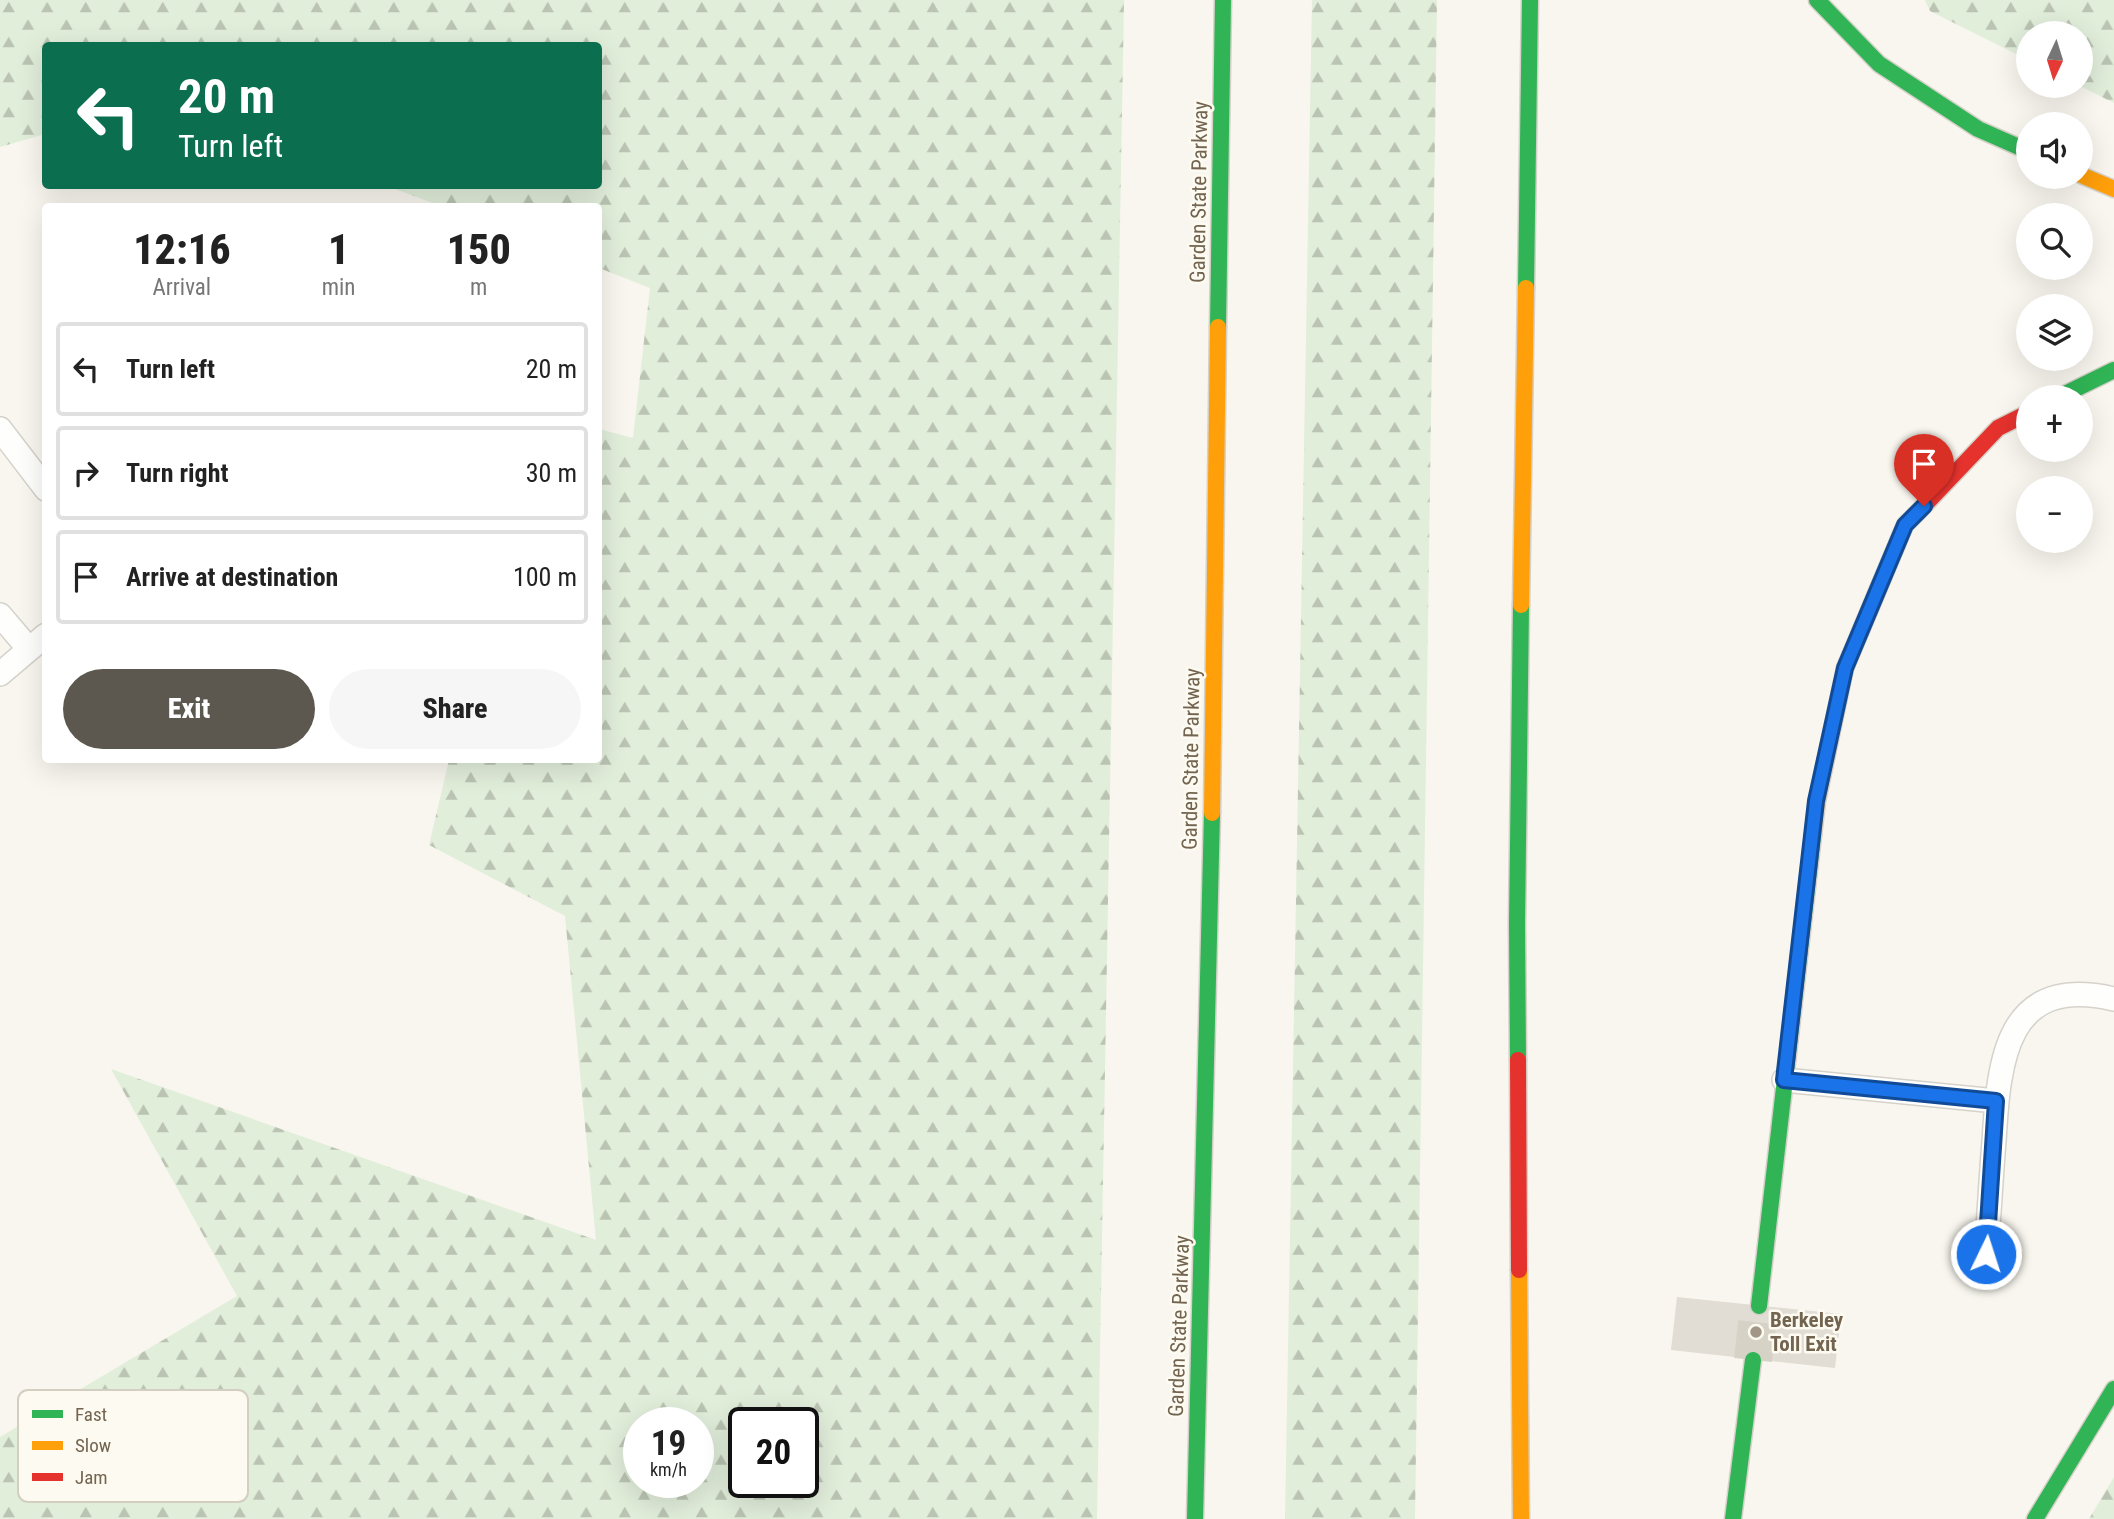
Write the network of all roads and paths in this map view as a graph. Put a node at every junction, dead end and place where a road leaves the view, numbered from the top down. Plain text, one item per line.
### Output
1 (1223, 0) edge
2 (1530, 0) edge
3 (1817, 0) edge
4 (2016, 146) edge
5 (2093, 180) edge
6 (2114, 189) edge
7 (2114, 370) edge
8 (2083, 385) edge
9 (2016, 419) edge
10 (0, 429) edge
11 (42, 484) edge
12 (0, 615) edge
13 (37, 642) edge
14 (0, 674) edge
15 (2114, 999) edge
16 (1784, 1080) junction
17 (1996, 1101) junction
18 (1986, 1254) dead end
19 (1759, 1306) tunnel mouth
20 (1753, 1360) tunnel mouth
21 (2114, 1389) edge
22 (1195, 1519) edge
23 (1521, 1519) edge
24 (1734, 1519) edge
25 (2035, 1519) edge

1 - 22 main road, Garden State Parkway
2 - 23 main road
3 - 4 main road
5 - 6 main road
7 - 8 main road
9 - 16 main road
10 - 11 lane
12 - 13 lane
13 - 14 lane
15 - 17 lane
16 - 17 lane
16 - 19 main road
17 - 18 lane
20 - 24 main road
21 - 25 main road

